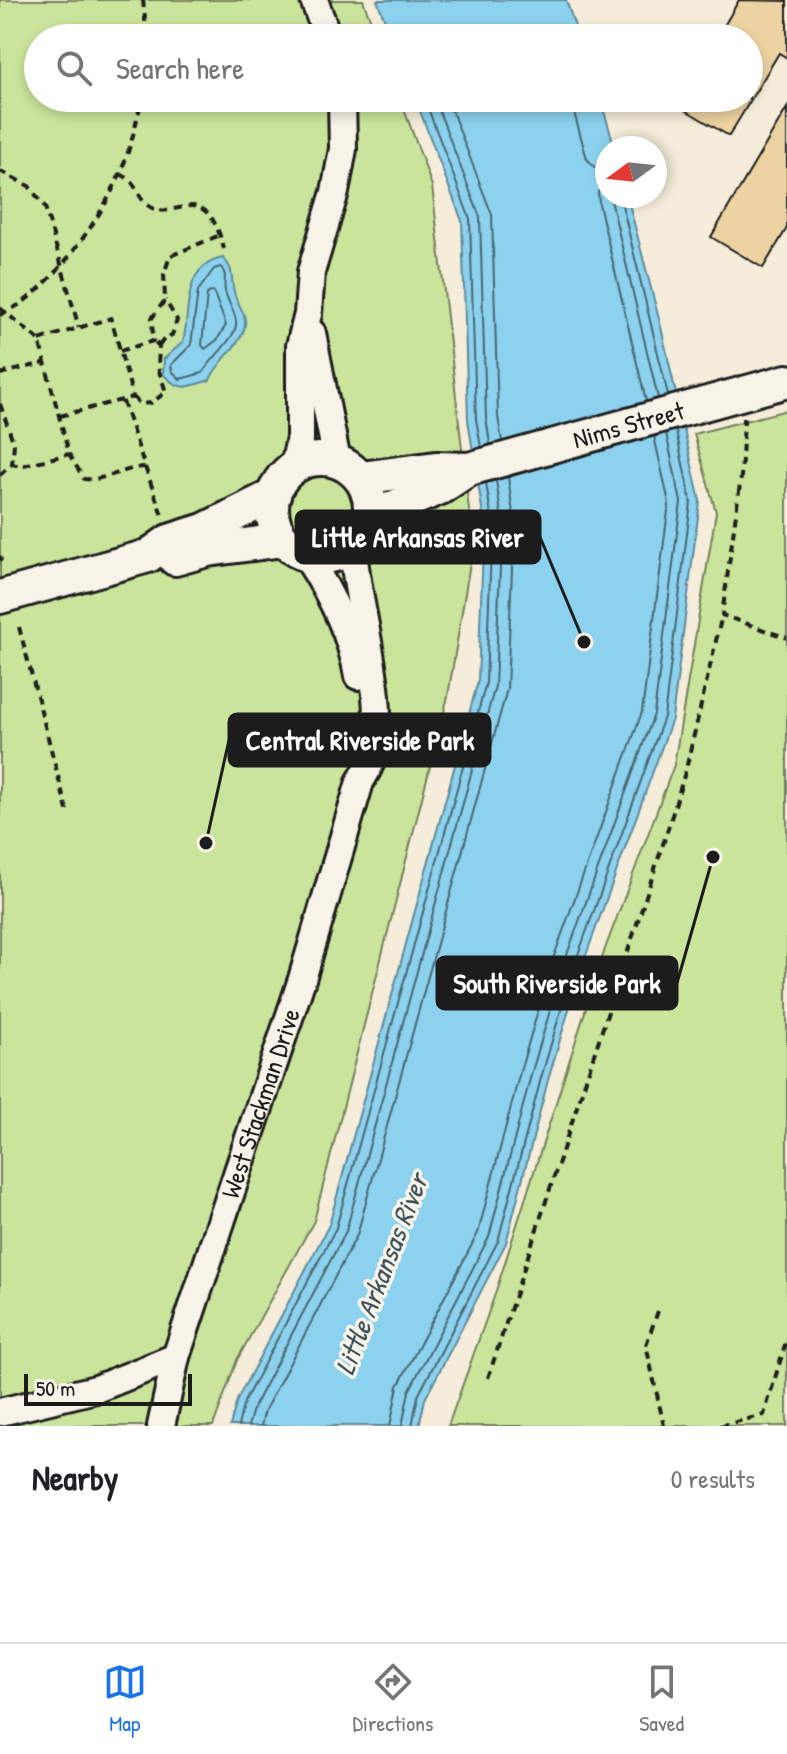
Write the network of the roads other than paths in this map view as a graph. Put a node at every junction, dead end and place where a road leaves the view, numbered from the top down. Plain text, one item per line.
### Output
1 (314, 0) edge
2 (323, 24) edge
3 (342, 112) edge
4 (308, 314) junction
5 (787, 381) edge
6 (294, 467) junction
7 (469, 469) junction
8 (349, 470) junction
9 (274, 495) junction
10 (370, 517) junction
11 (353, 547) junction
12 (295, 548) junction
13 (148, 556) junction
14 (0, 597) edge
15 (360, 782) junction
16 (176, 1357) junction
17 (0, 1412) edge
18 (161, 1426) edge

1 - 2 street
3 - 4 street
4 - 6 street
4 - 8 street
5 - 7 street, Nims Street
6 - 8 street
6 - 9 street
7 - 8 street, Nims Street
7 - 10 street, Nims Street
8 - 10 street
9 - 12 street
9 - 13 street
10 - 11 street
11 - 12 street
11 - 15 street, West Stackman Drive
12 - 13 street
12 - 15 street, West Stackman Drive
13 - 14 street
15 - 16 street, West Stackman Drive
16 - 17 street
16 - 18 street, West Stackman Drive

